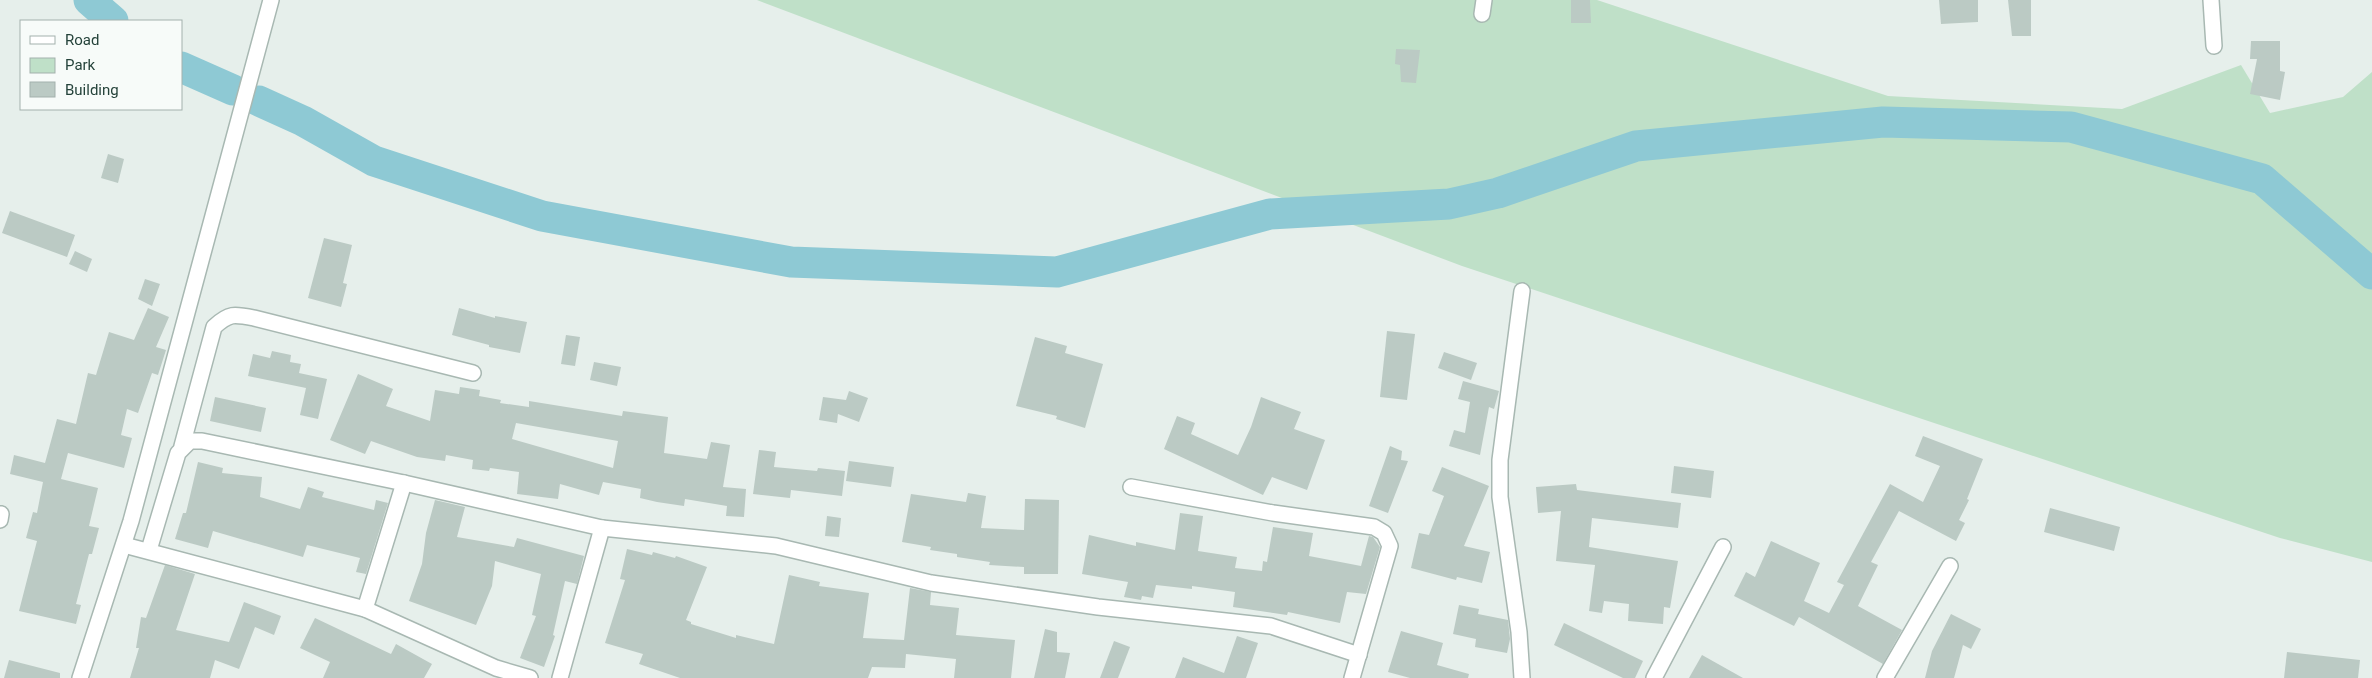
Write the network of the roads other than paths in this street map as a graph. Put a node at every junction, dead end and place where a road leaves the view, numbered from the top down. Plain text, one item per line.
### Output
1 (271, 0) edge
2 (2210, 0) edge
3 (2214, 46) dead end
4 (1522, 291) dead end
5 (473, 373) dead end
6 (182, 446) junction
7 (404, 483) junction
8 (1132, 487) dead end
9 (602, 528) junction
10 (124, 545) junction
11 (1723, 547) dead end
12 (148, 550) junction
13 (1950, 566) dead end
14 (365, 609) junction
15 (1359, 655) junction
16 (80, 678) edge
17 (530, 678) edge
18 (560, 678) edge
19 (1352, 678) edge
20 (1522, 678) edge
21 (1654, 678) edge
22 (1885, 678) edge

1 - 10 street
2 - 3 street
4 - 20 street
5 - 6 street
6 - 7 street
6 - 12 street
7 - 9 street
7 - 14 street
8 - 15 street
9 - 15 street
9 - 18 street
10 - 12 street
10 - 16 street
11 - 21 street
12 - 14 street
13 - 22 street
14 - 17 street
15 - 19 street

